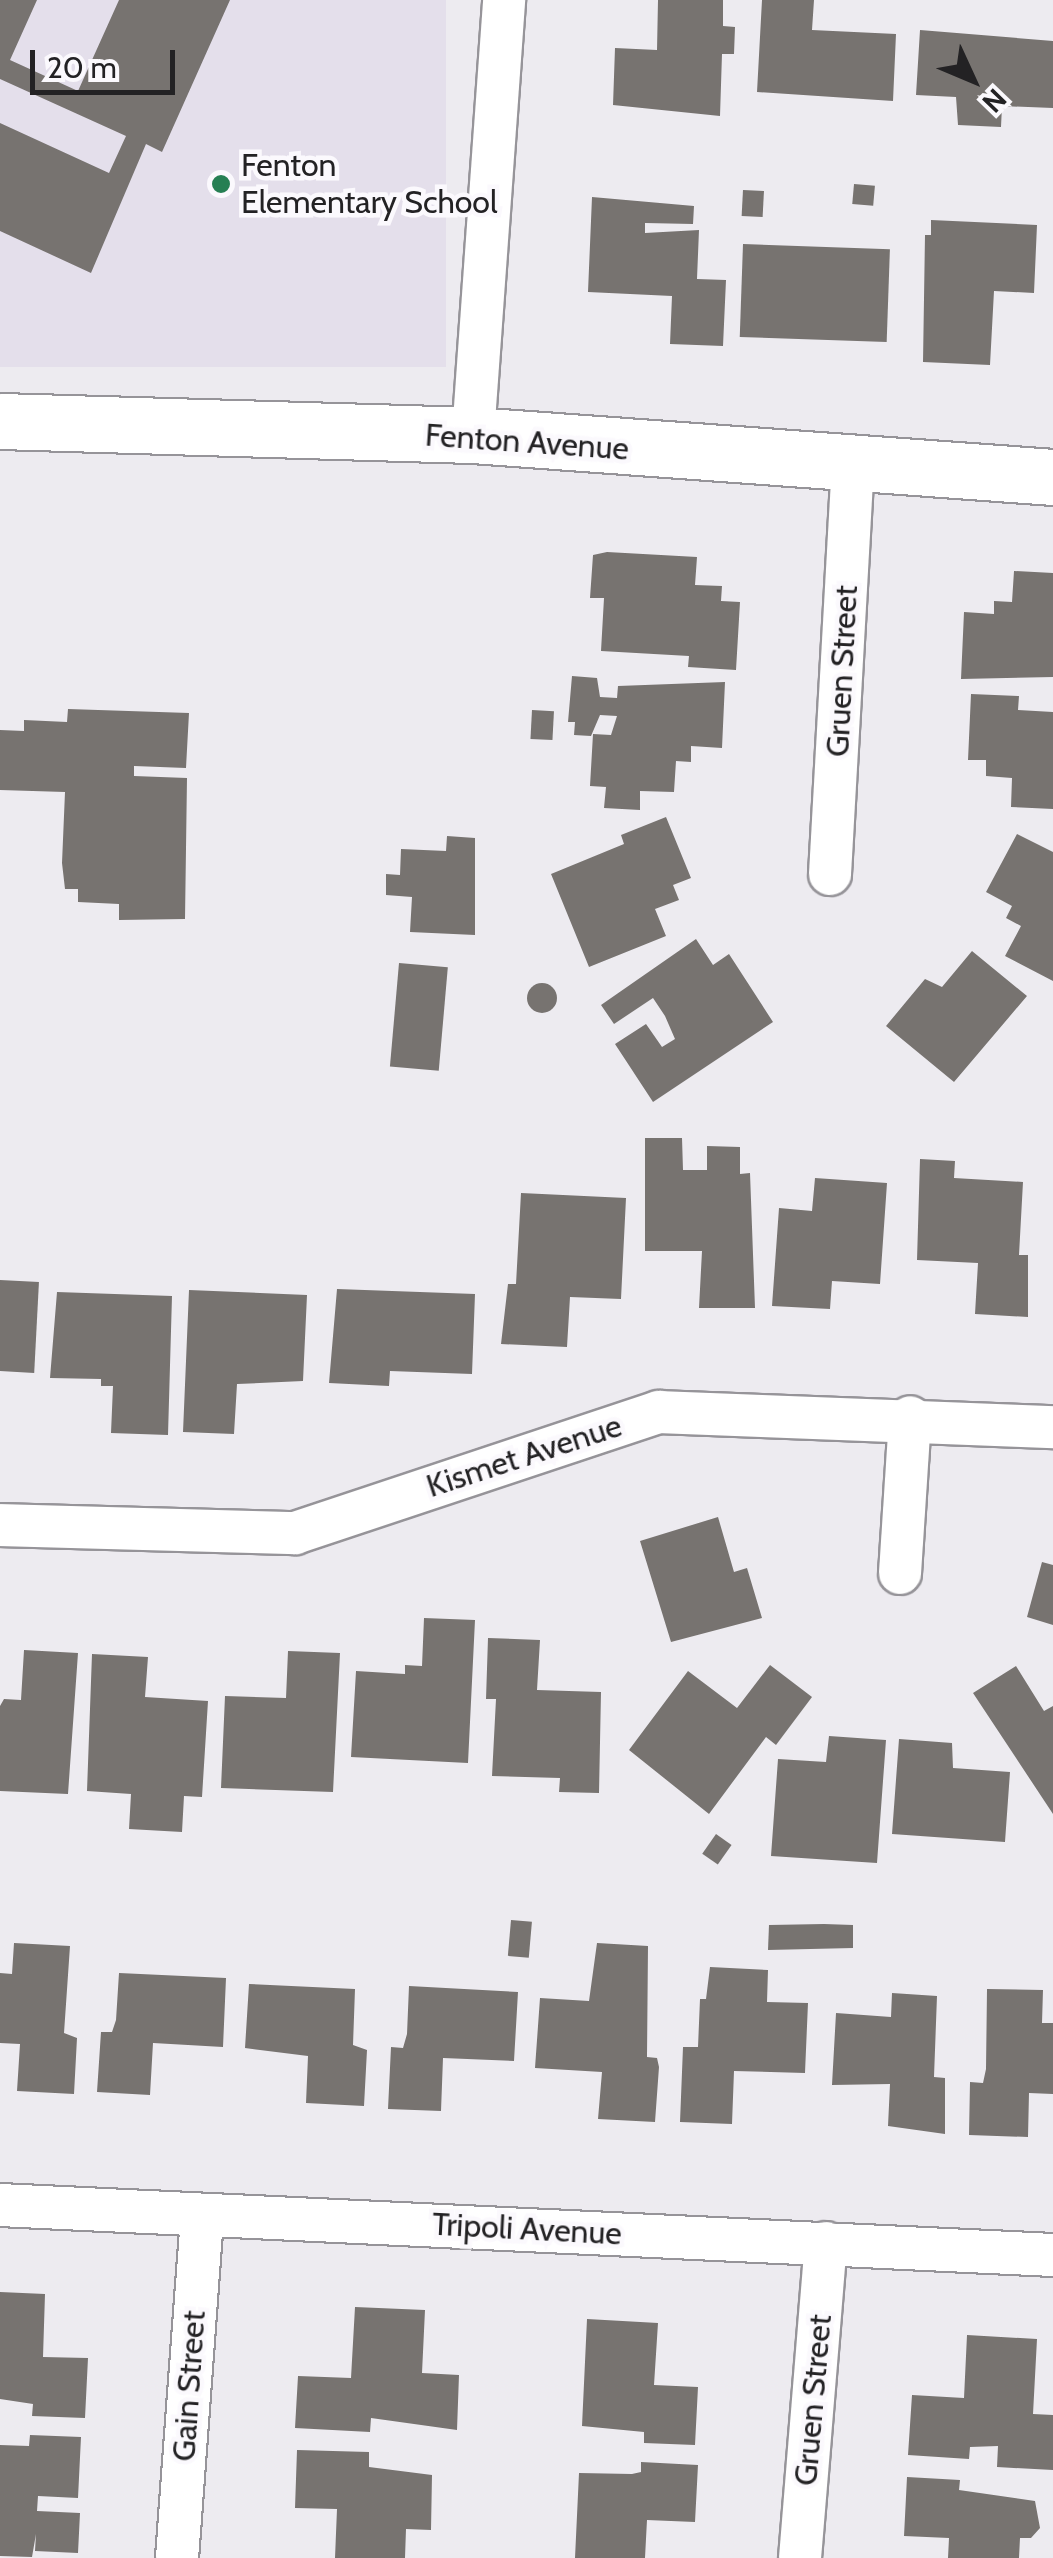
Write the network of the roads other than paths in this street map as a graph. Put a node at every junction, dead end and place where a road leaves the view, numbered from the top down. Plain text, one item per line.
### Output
1 (504, 0) edge
2 (0, 420) edge
3 (473, 435) junction
4 (854, 467) junction
5 (1053, 477) edge
6 (830, 874) dead end
7 (910, 1417) junction
8 (1053, 1427) edge
9 (0, 1524) edge
10 (900, 1573) dead end
11 (0, 2205) edge
12 (202, 2215) junction
13 (826, 2243) junction
14 (1053, 2255) edge
15 (177, 2558) edge
16 (800, 2558) edge

1 - 3 street
2 - 3 street, Fenton Avenue
3 - 4 street, Fenton Avenue
4 - 5 street, Fenton Avenue
4 - 6 street, Gruen Street
7 - 8 street, Kismet Avenue
7 - 9 street, Kismet Avenue
7 - 10 street
11 - 12 street, Tripoli Avenue
12 - 13 street, Tripoli Avenue
12 - 15 street, Gain Street
13 - 14 street, Tripoli Avenue
13 - 16 street, Gruen Street

